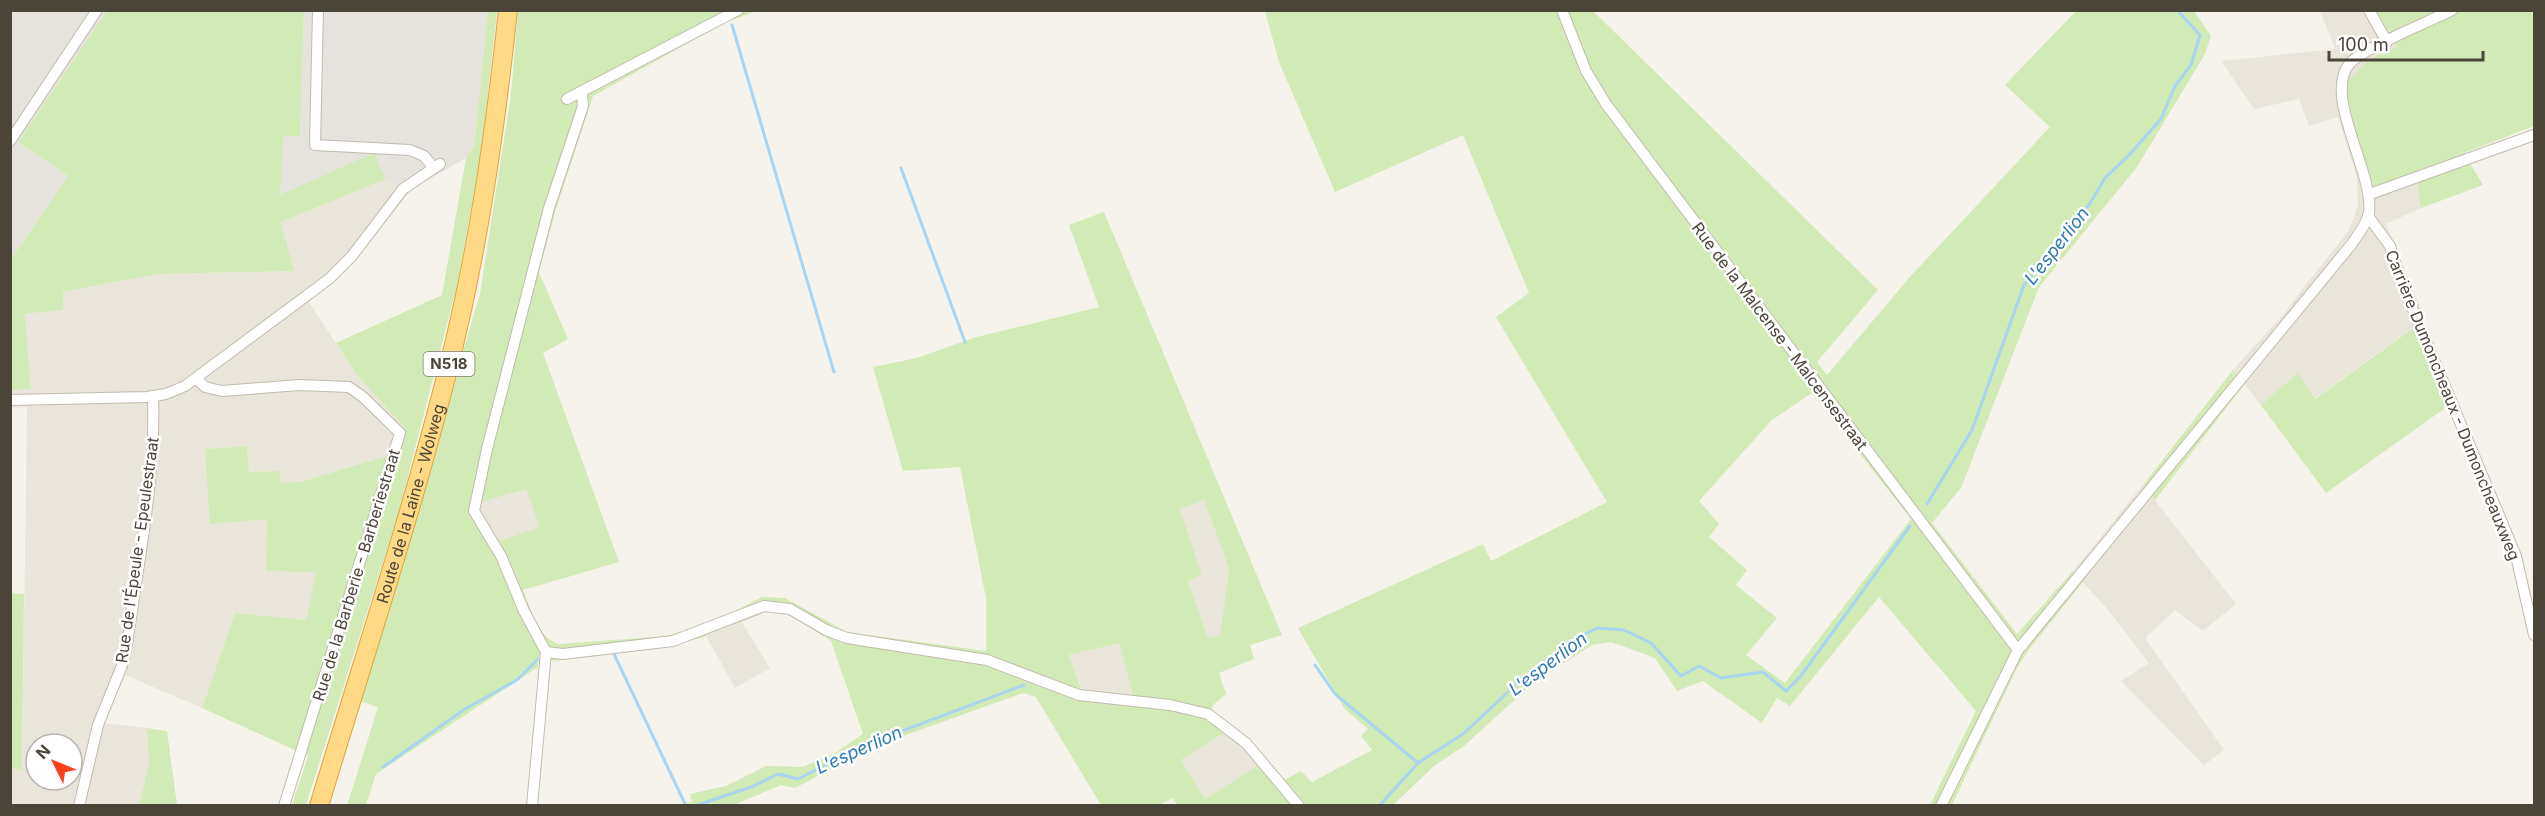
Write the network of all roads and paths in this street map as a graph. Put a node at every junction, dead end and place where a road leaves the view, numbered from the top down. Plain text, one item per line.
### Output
1 (97, 10) edge
2 (318, 10) edge
3 (508, 10) edge
4 (738, 10) edge
5 (1563, 10) edge
6 (2369, 10) edge
7 (2452, 10) edge
8 (2387, 42) junction
9 (582, 93) junction
10 (567, 99) dead end
11 (2535, 135) edge
12 (10, 141) edge
13 (2370, 194) junction
14 (2368, 216) junction
15 (197, 379) junction
16 (153, 396) junction
17 (10, 400) edge
18 (2535, 635) edge
19 (2018, 650) junction
20 (546, 652) junction
21 (348, 709) junction
22 (79, 806) edge
23 (284, 806) edge
24 (320, 806) edge
25 (331, 806) edge
26 (532, 806) edge
27 (1299, 806) edge
28 (1941, 806) edge

1 - 12 street
2 - 15 street
3 - 21 highway, Route de la Laine - Wolweg / N518
4 - 9 street
5 - 19 street, Rue de la Malcense - Malcensestraat
6 - 8 street
7 - 8 street
8 - 13 street
9 - 10 street
9 - 20 street
11 - 13 street
13 - 14 street
14 - 18 street, Carrière Dumoncheaux - Dumoncheauxweg
14 - 19 street
15 - 16 street
15 - 23 street, Rue de la Barberie - Barberiestraat
16 - 17 street
16 - 22 street, Rue de l'Épeule - Epeulestraat
19 - 28 street
20 - 26 street
20 - 27 street
21 - 24 highway, Route de la Laine - Wolweg / N518
21 - 25 highway, Route de la Laine - Wolweg / N518

